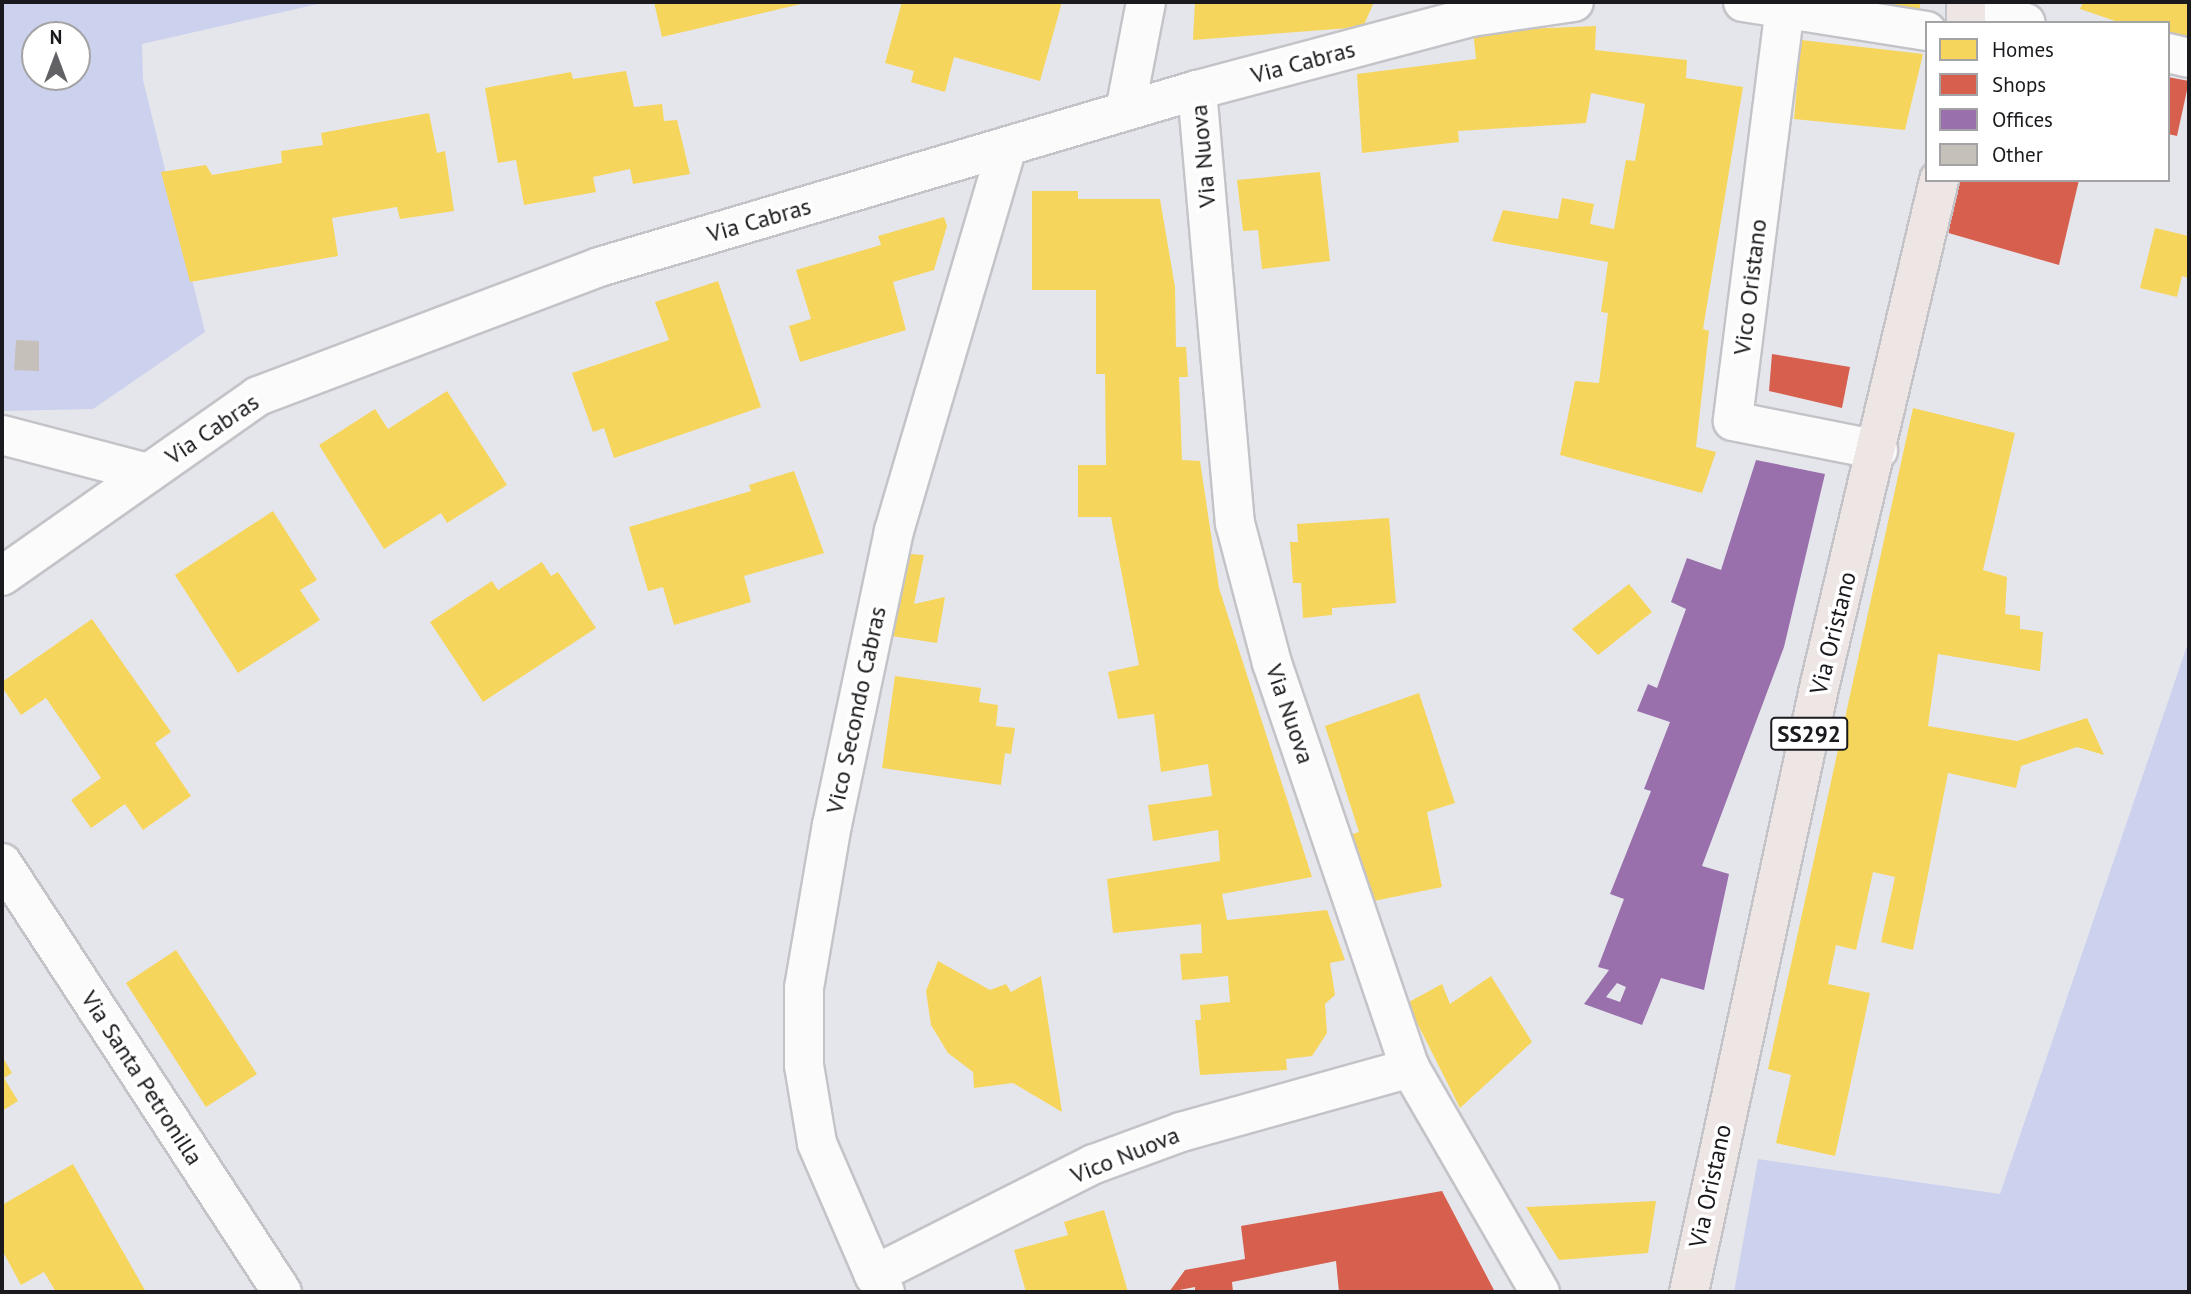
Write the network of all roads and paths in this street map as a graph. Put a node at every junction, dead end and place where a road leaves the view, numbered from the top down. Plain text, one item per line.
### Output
1 (1146, 2) edge
2 (1574, 2) edge
3 (1743, 2) edge
4 (1785, 7) junction
5 (1966, 11) edge
6 (1414, 18) edge
7 (2019, 21) edge
8 (1925, 32) edge
9 (2170, 53) edge
10 (2189, 58) edge
11 (1197, 90) junction
12 (1125, 111) junction
13 (1007, 146) junction
14 (1939, 182) edge
15 (2, 435) edge
16 (1878, 450) junction
17 (148, 473) junction
18 (2, 576) edge
19 (2, 863) edge
20 (1410, 1068) junction
21 (880, 1284) edge
22 (282, 1292) edge
23 (1539, 1292) edge
24 (1688, 1292) edge

1 - 12 street
2 - 6 street, Via Cabras
3 - 4 street
4 - 8 street
4 - 16 street, Vico Oristano
5 - 7 street
6 - 11 street, Via Cabras
9 - 10 street
11 - 12 street, Via Cabras
11 - 20 street, Via Nuova
12 - 13 street, Via Cabras
13 - 17 street, Via Cabras
13 - 21 street, Vico Secondo Cabras
14 - 16 main road, Via Oristano / SS292
15 - 17 street
16 - 24 main road, Via Oristano / SS292
17 - 18 street, Via Cabras
19 - 22 street, Via Santa Petronilla
20 - 21 street, Vico Nuova
20 - 23 street, Via Nuova

